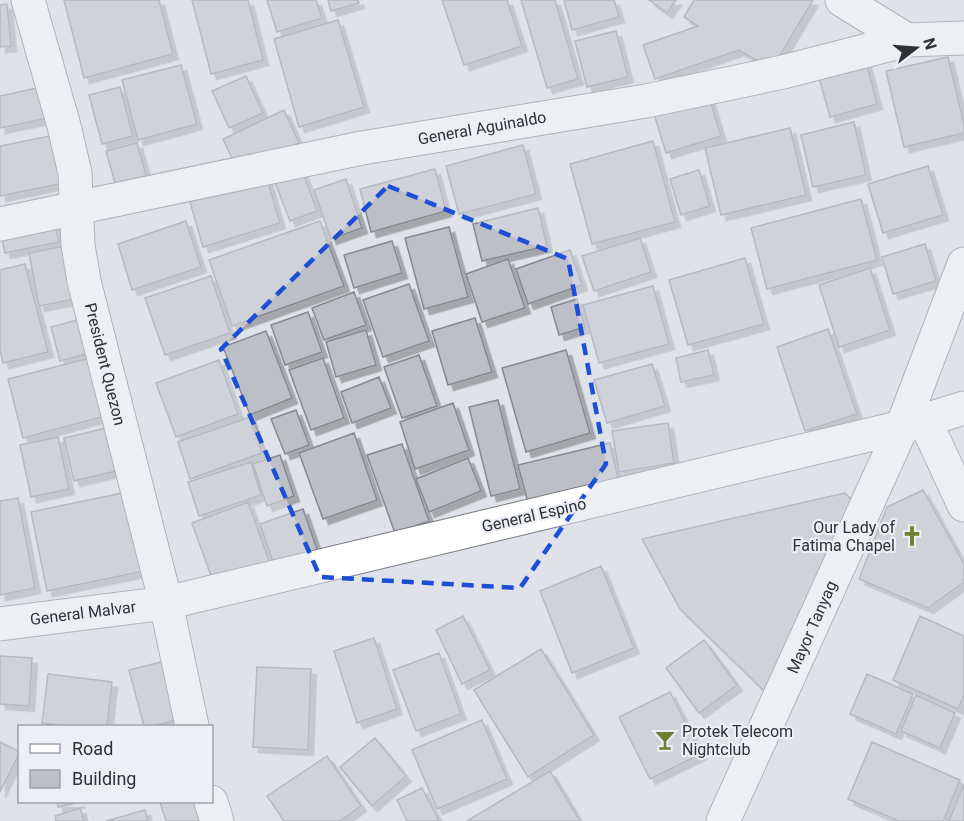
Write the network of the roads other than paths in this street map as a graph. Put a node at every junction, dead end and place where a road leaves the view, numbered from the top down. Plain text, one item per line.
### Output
1 (28, 0) edge
2 (842, 0) edge
3 (964, 38) edge
4 (907, 40) junction
5 (76, 209) junction
6 (0, 224) edge
7 (964, 264) edge
8 (964, 408) edge
9 (913, 424) junction
10 (964, 505) edge
11 (166, 603) junction
12 (0, 624) edge
13 (192, 725) edge
14 (212, 803) edge
15 (217, 821) edge
16 (723, 821) edge

1 - 5 street, President Quezon
2 - 4 street
3 - 4 street, General Aguinaldo
4 - 5 street, General Aguinaldo
5 - 6 street, General Aguinaldo
5 - 11 street, President Quezon
7 - 9 street, Mayor Tanyag
8 - 9 street, General Espino
9 - 10 street
9 - 11 street, General Espino
9 - 16 street, Mayor Tanyag
11 - 12 street, General Malvar
11 - 13 street, President Quezon
14 - 15 street

